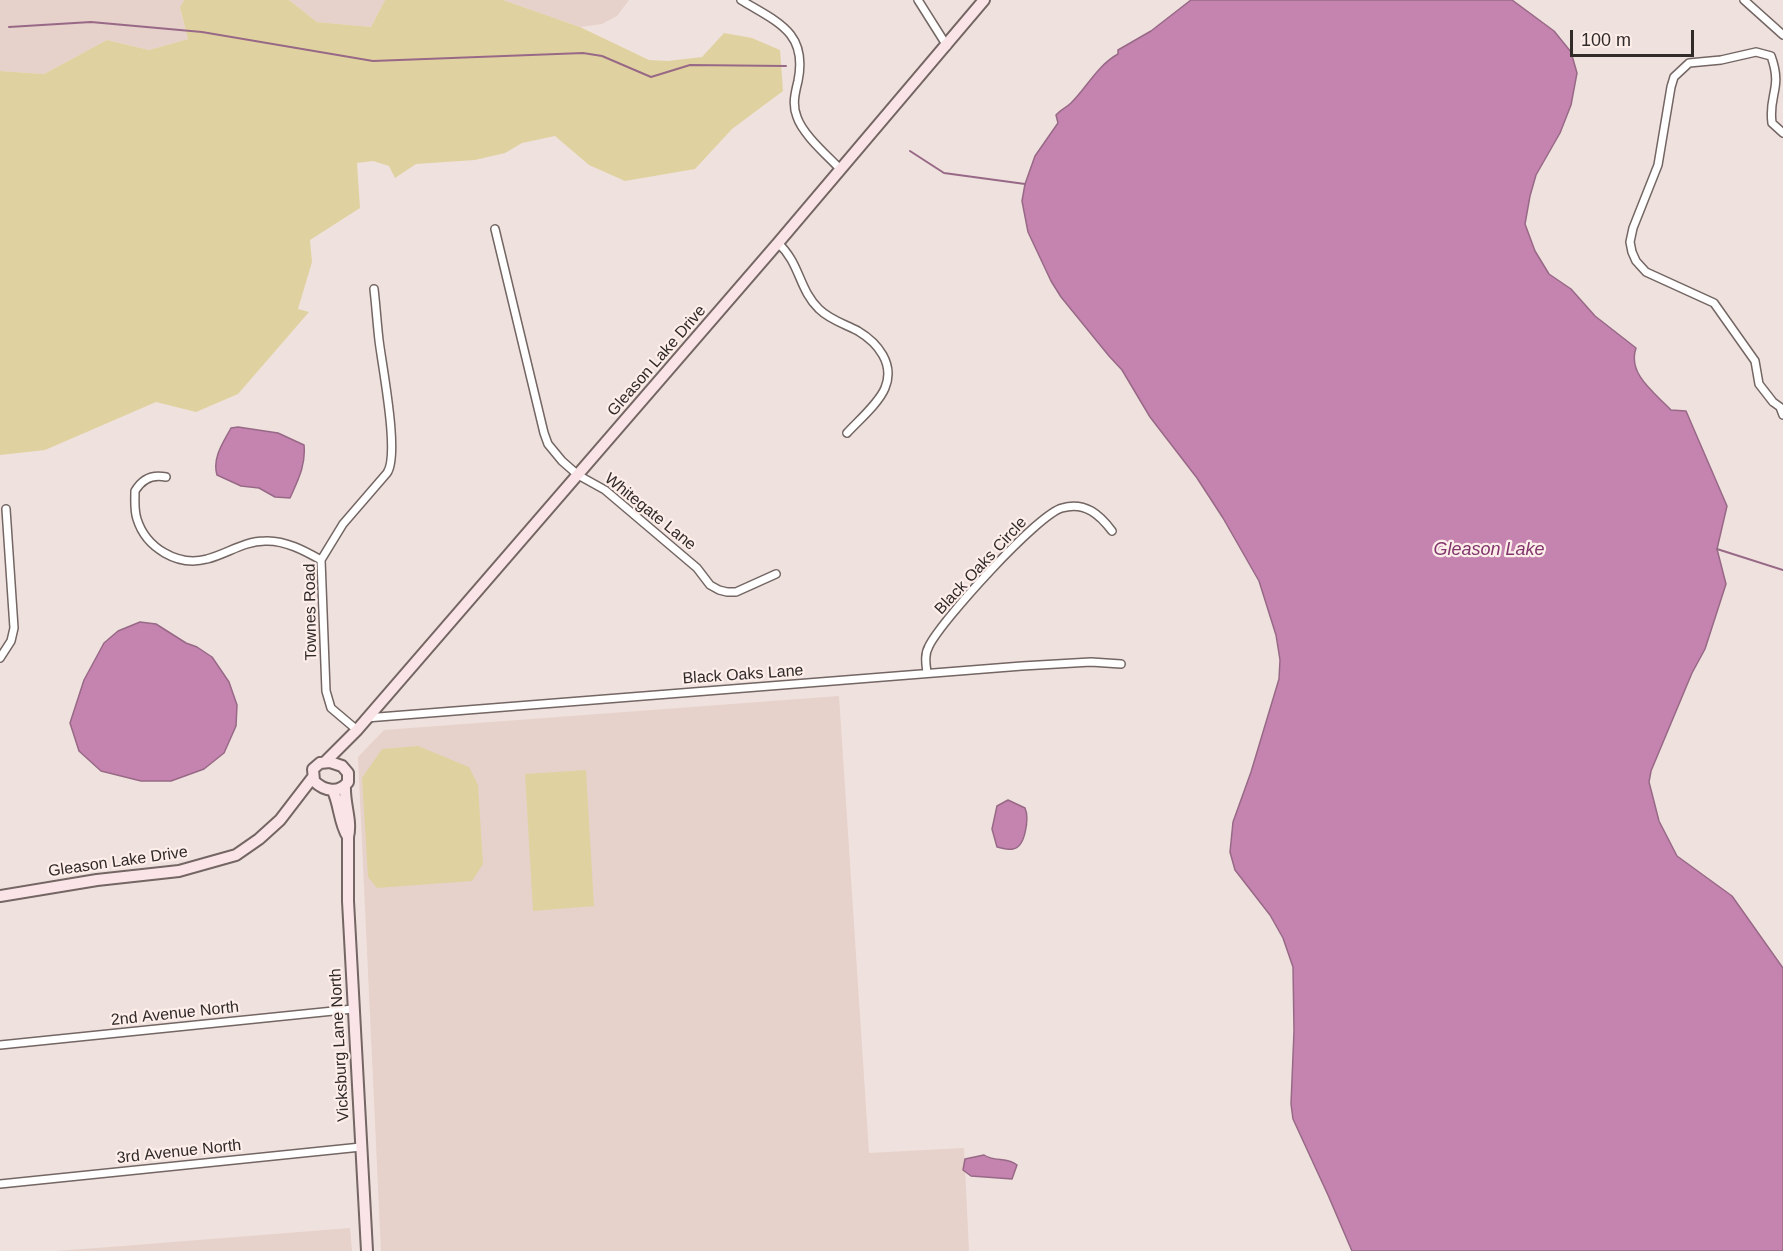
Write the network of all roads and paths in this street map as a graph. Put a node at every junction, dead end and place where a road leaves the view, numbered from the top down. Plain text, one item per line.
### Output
1 (741, 0) edge
2 (918, 0) edge
3 (984, 0) edge
4 (1744, 0) edge
5 (1783, 35) edge
6 (947, 46) junction
7 (1783, 133) edge
8 (841, 170) junction
9 (495, 229) dead end
10 (778, 243) junction
11 (374, 289) dead end
12 (1780, 404) edge
13 (1783, 415) edge
14 (847, 434) dead end
15 (578, 475) junction
16 (166, 477) dead end
17 (6, 509) dead end
18 (1113, 531) dead end
19 (321, 560) junction
20 (776, 574) dead end
21 (0, 658) edge
22 (1121, 664) dead end
23 (927, 673) junction
24 (366, 718) junction
25 (353, 734) junction
26 (325, 762) junction
27 (342, 766) junction
28 (315, 781) junction
29 (345, 786) junction
30 (333, 791) junction
31 (348, 837) junction
32 (0, 896) edge
33 (353, 1009) junction
34 (0, 1045) edge
35 (361, 1148) junction
36 (0, 1184) edge
37 (367, 1251) edge

1 - 8 street
2 - 6 street
3 - 6 main road, Gleason Lake Drive
4 - 5 street
6 - 8 main road, Gleason Lake Drive
7 - 12 street
8 - 10 main road, Gleason Lake Drive
9 - 15 street, Whitegate Lane
10 - 14 street
10 - 15 main road, Gleason Lake Drive
11 - 19 street, Townes Road
12 - 13 street
15 - 20 street, Whitegate Lane
15 - 24 main road, Gleason Lake Drive
16 - 19 street
17 - 21 street
18 - 23 street, Black Oaks Circle
19 - 25 street, Townes Road
22 - 23 street, Black Oaks Lane
23 - 24 street, Black Oaks Lane
24 - 25 main road, Gleason Lake Drive
25 - 26 main road, Gleason Lake Drive
25 - 27 main road, Gleason Lake Drive
26 - 27 main road
26 - 28 main road
27 - 29 main road
28 - 30 main road
28 - 32 main road, Gleason Lake Drive
29 - 30 main road
29 - 31 main road, Vicksburg Lane North
30 - 31 main road, Vicksburg Lane North
31 - 33 main road, Vicksburg Lane North
33 - 34 street, 2nd Avenue North
33 - 35 main road, Vicksburg Lane North
35 - 36 street, 3rd Avenue North
35 - 37 main road, Vicksburg Lane North

